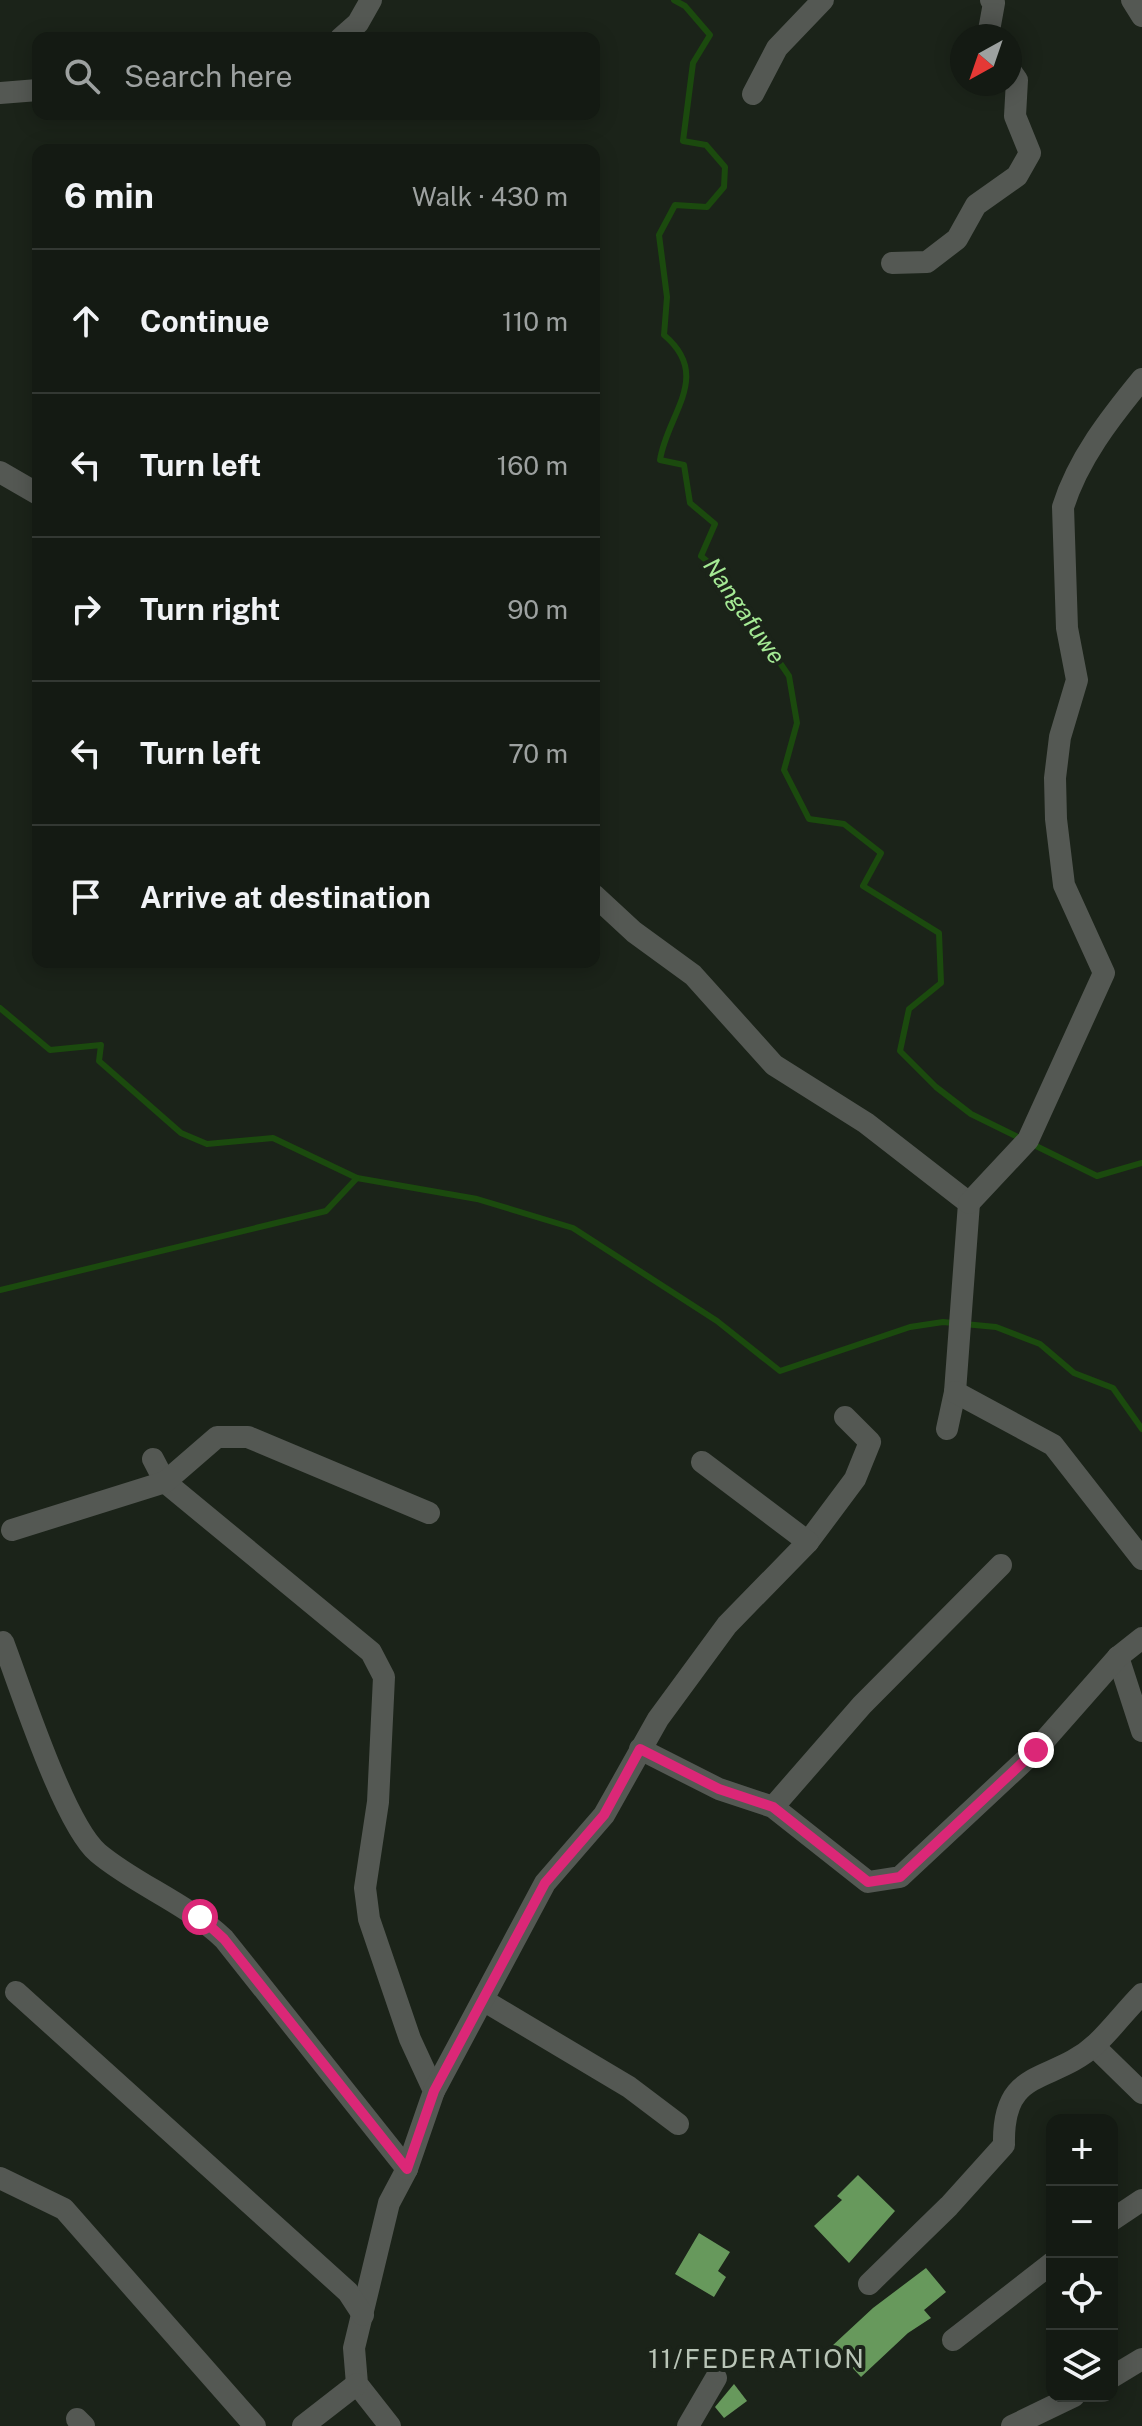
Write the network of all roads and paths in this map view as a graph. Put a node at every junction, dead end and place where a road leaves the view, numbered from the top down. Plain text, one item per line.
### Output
1 (371, 0) edge
2 (823, 0) edge
3 (991, 0) edge
4 (1132, 0) edge
5 (1142, 16) edge
6 (990, 24) edge
7 (348, 32) edge
8 (32, 90) edge
9 (0, 93) edge
10 (753, 94) dead end
11 (1016, 96) edge
12 (892, 263) dead end
13 (1142, 379) edge
14 (0, 472) edge
15 (32, 491) edge
16 (600, 901) edge
17 (969, 1203) junction
18 (955, 1392) junction
19 (845, 1417) dead end
20 (947, 1429) dead end
21 (153, 1459) dead end
22 (702, 1462) dead end
23 (165, 1482) junction
24 (429, 1513) dead end
25 (12, 1530) dead end
26 (808, 1542) junction
27 (1142, 1559) edge
28 (1001, 1565) dead end
29 (1142, 1638) edge
30 (3, 1642) dead end
31 (1118, 1657) junction
32 (1142, 1731) edge
33 (640, 1749) junction
34 (773, 1807) junction
35 (16, 1992) dead end
36 (1142, 1994) edge
37 (483, 2000) junction
38 (1094, 2046) junction
39 (434, 2091) junction
40 (1142, 2093) edge
41 (678, 2124) dead end
42 (407, 2169) junction
43 (0, 2178) edge
44 (1142, 2200) edge
45 (1118, 2216) edge
46 (1046, 2268) edge
47 (869, 2284) dead end
48 (363, 2315) junction
49 (953, 2340) dead end
50 (1142, 2359) edge
51 (1118, 2373) edge
52 (716, 2378) dead end
53 (357, 2384) junction
54 (1062, 2402) edge
55 (255, 2426) edge
56 (303, 2426) edge
57 (390, 2426) edge
58 (688, 2426) edge
59 (1012, 2426) edge

1 - 7 street
2 - 10 street
3 - 6 street
4 - 5 street
8 - 9 street
11 - 12 street
13 - 17 street
14 - 15 street
16 - 17 street
17 - 18 street
18 - 20 street
18 - 27 street
19 - 26 street
21 - 23 street
22 - 26 street
23 - 24 street
23 - 25 street
23 - 39 street
26 - 33 street
28 - 34 street
29 - 31 street
30 - 42 street
31 - 32 street
31 - 34 street
33 - 34 street
33 - 37 street
35 - 48 street
36 - 38 street
37 - 39 street
37 - 41 street
38 - 40 street
38 - 47 street
39 - 42 street
42 - 48 street
43 - 55 street
44 - 45 street
46 - 49 street
48 - 53 street
50 - 51 street
52 - 58 street
53 - 56 street
53 - 57 street
54 - 59 street

